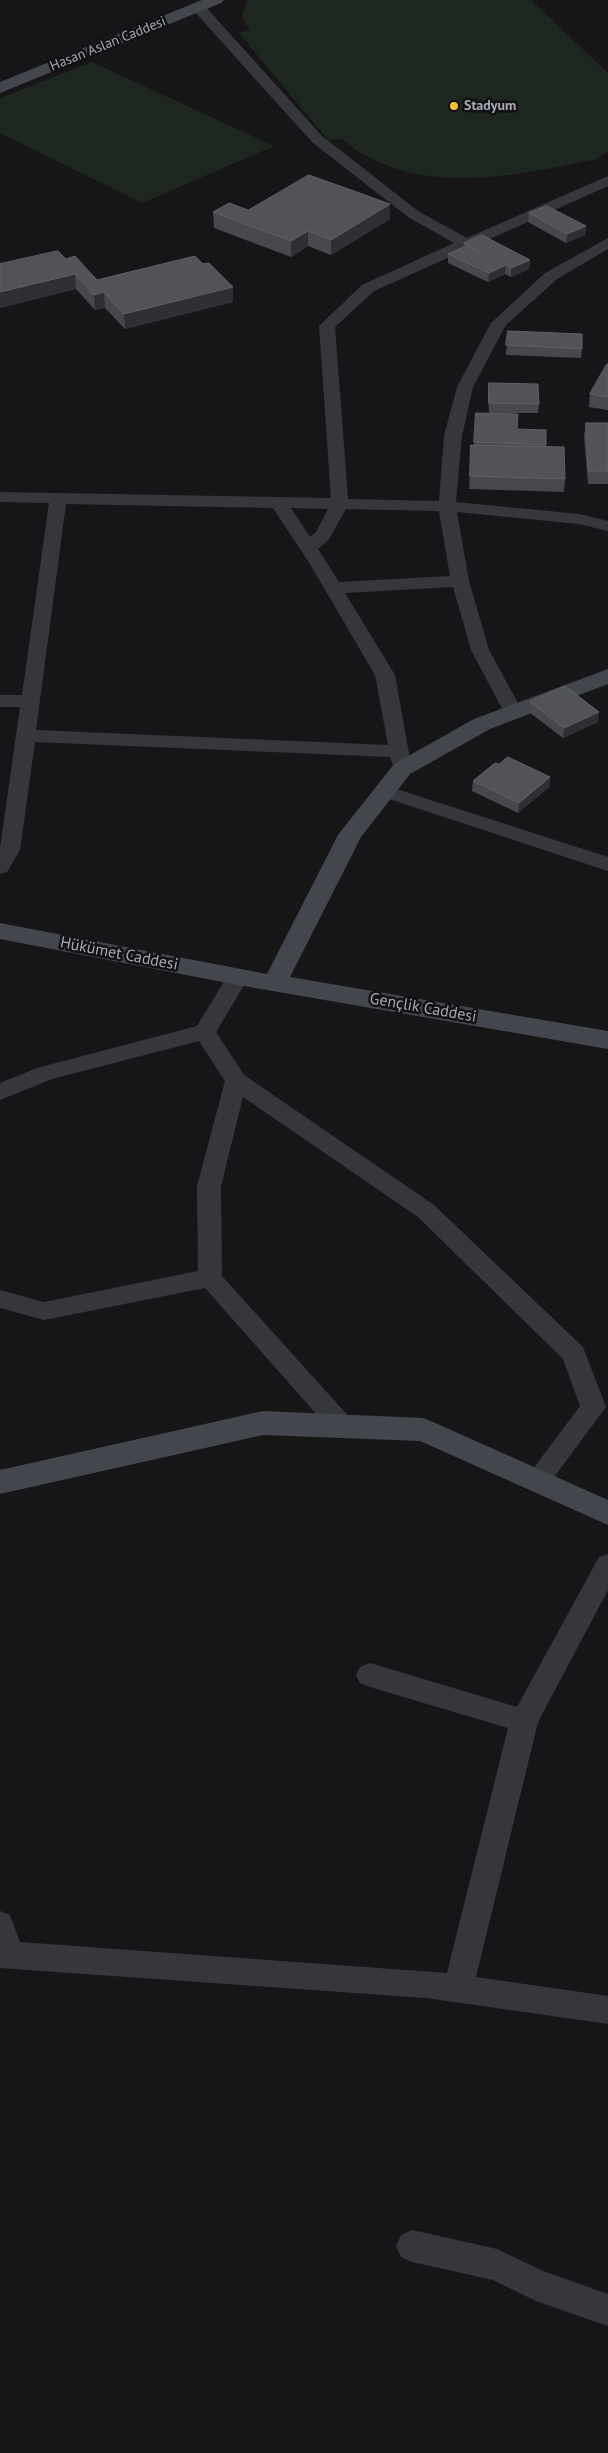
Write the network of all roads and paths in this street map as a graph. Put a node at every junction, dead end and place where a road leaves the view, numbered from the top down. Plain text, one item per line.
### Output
1 (216, 0) edge
2 (194, 4) edge
3 (0, 76) edge
4 (0, 88) edge
5 (608, 180) edge
6 (608, 243) edge
7 (467, 244) junction
8 (580, 259) junction
9 (599, 263) dead end
10 (0, 498) edge
11 (58, 500) junction
12 (279, 503) junction
13 (340, 504) junction
14 (447, 506) junction
15 (608, 526) edge
16 (308, 548) junction
17 (460, 581) junction
18 (334, 588) junction
19 (608, 676) edge
20 (0, 700) edge
21 (31, 701) junction
22 (513, 712) junction
23 (26, 736) junction
24 (400, 760) junction
25 (384, 791) junction
26 (608, 864) edge
27 (0, 867) edge
28 (0, 931) edge
29 (238, 977) junction
30 (275, 983) junction
31 (205, 1032) junction
32 (608, 1040) edge
33 (236, 1081) junction
34 (0, 1092) edge
35 (210, 1278) junction
36 (0, 1299) edge
37 (342, 1426) junction
38 (538, 1481) junction
39 (0, 1482) edge
40 (608, 1513) edge
41 (608, 1565) edge
42 (370, 1674) dead end
43 (524, 1721) junction
44 (0, 1925) edge
45 (5, 1954) edge
46 (458, 1988) junction
47 (608, 2010) edge
48 (412, 2246) dead end
49 (608, 2310) edge

1 - 2 street, Hasan Aslan Caddesi
2 - 3 street, Hasan Aslan Caddesi
2 - 4 street, Hasan Aslan Caddesi
2 - 7 street
5 - 7 street
6 - 8 street
7 - 13 street
8 - 9 street
8 - 14 street
10 - 11 street
11 - 12 street
11 - 21 street
12 - 13 street
12 - 16 street
13 - 14 street
13 - 16 street
14 - 15 street
14 - 17 street
16 - 18 street
17 - 18 street
17 - 22 street
18 - 24 street
19 - 22 street
20 - 21 street
21 - 23 street
22 - 24 street
23 - 24 street
23 - 27 street
24 - 25 street
25 - 26 street
25 - 30 street
28 - 29 street, Hükümet Caddesi
29 - 30 street, Gençlik Caddesi
29 - 31 street
30 - 32 street, Gençlik Caddesi
31 - 33 street
31 - 34 street
33 - 35 street
33 - 38 street
35 - 36 street
35 - 37 street
37 - 38 street
37 - 39 street
38 - 40 street
41 - 43 street
42 - 43 street
43 - 46 street
44 - 45 street
45 - 46 street
46 - 47 street
48 - 49 street

